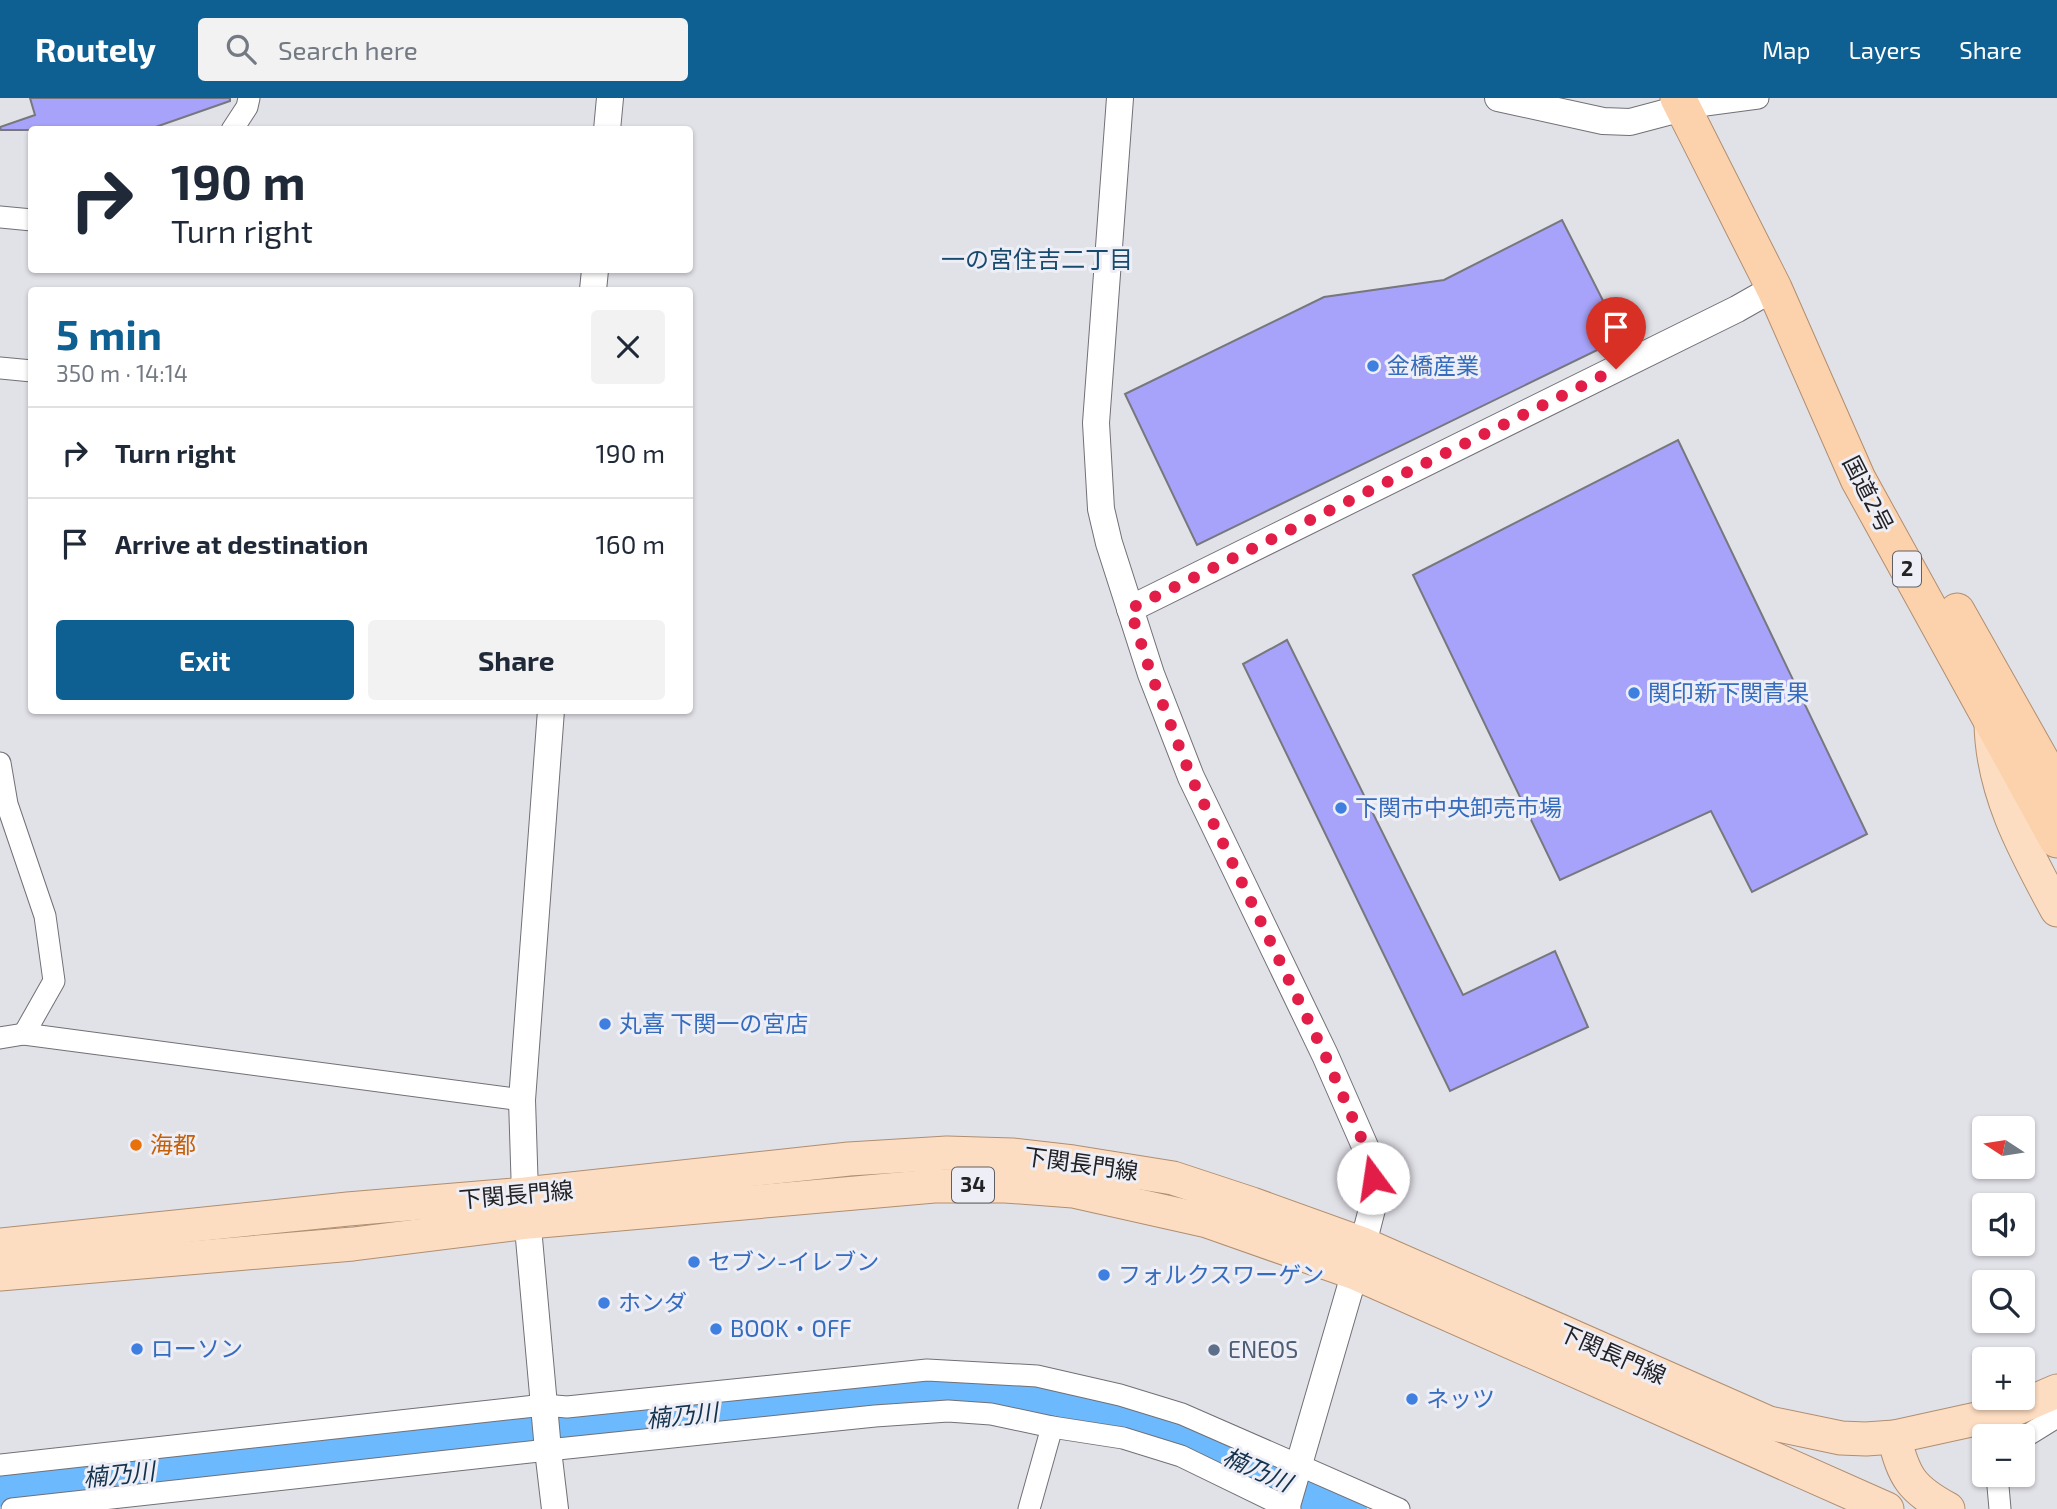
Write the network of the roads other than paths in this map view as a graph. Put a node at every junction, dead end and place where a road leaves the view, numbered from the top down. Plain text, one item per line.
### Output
1 (249, 98) edge
2 (610, 98) edge
3 (1120, 98) edge
4 (1499, 98) edge
5 (1758, 98) edge
6 (1681, 103) edge
7 (235, 126) edge
8 (607, 126) edge
9 (0, 217) edge
10 (28, 220) edge
11 (1774, 288) junction
12 (0, 368) edge
13 (28, 371) edge
14 (1130, 609) junction
15 (551, 714) edge
16 (1991, 723) junction
17 (0, 763) edge
18 (2048, 782) edge
19 (2057, 840) edge
20 (2057, 910) edge
21 (24, 1034) junction
22 (0, 1038) edge
23 (522, 1100) junction
24 (527, 1208) junction
25 (0, 1245) edge
26 (1359, 1258) junction
27 (0, 1274) edge
28 (2057, 1367) edge
29 (2035, 1381) edge
30 (2057, 1391) edge
31 (544, 1409) junction
32 (1972, 1409) edge
33 (2057, 1418) edge
34 (1052, 1427) junction
35 (2035, 1431) edge
36 (1905, 1435) junction
37 (547, 1446) junction
38 (0, 1465) edge
39 (1298, 1468) junction
40 (1998, 1487) edge
41 (1288, 1506) edge
42 (12, 1509) edge
43 (555, 1509) edge
44 (1029, 1509) edge
45 (1399, 1509) edge
46 (1887, 1509) edge
47 (1948, 1509) edge
48 (2000, 1509) edge

1 - 7 street
2 - 8 street
3 - 14 street
4 - 6 street
5 - 6 street
6 - 11 highway, 国道2号 / 2
9 - 10 street
11 - 14 street
11 - 16 highway, 国道2号 / 2
11 - 18 highway, 国道2号 / 2
12 - 13 street
14 - 26 street
15 - 23 street
16 - 18 highway, 国道2号 / 2
16 - 20 main road
17 - 21 street
18 - 19 highway, 国道2号 / 2
21 - 22 street
21 - 23 street
23 - 24 street
24 - 25 main road, 下関長門線 / 34
24 - 26 main road, 下関長門線 / 34
24 - 27 main road, 下関長門線 / 34
24 - 31 street
26 - 36 main road, 下関長門線 / 34
26 - 39 street
26 - 46 main road, 下関長門線 / 34
28 - 29 main road
30 - 36 main road
31 - 37 street
31 - 38 street
31 - 39 street
32 - 36 main road
33 - 35 street
34 - 37 street
34 - 41 street
34 - 44 street
36 - 47 main road
37 - 42 street
37 - 43 street
39 - 41 street
39 - 45 street
40 - 48 street

